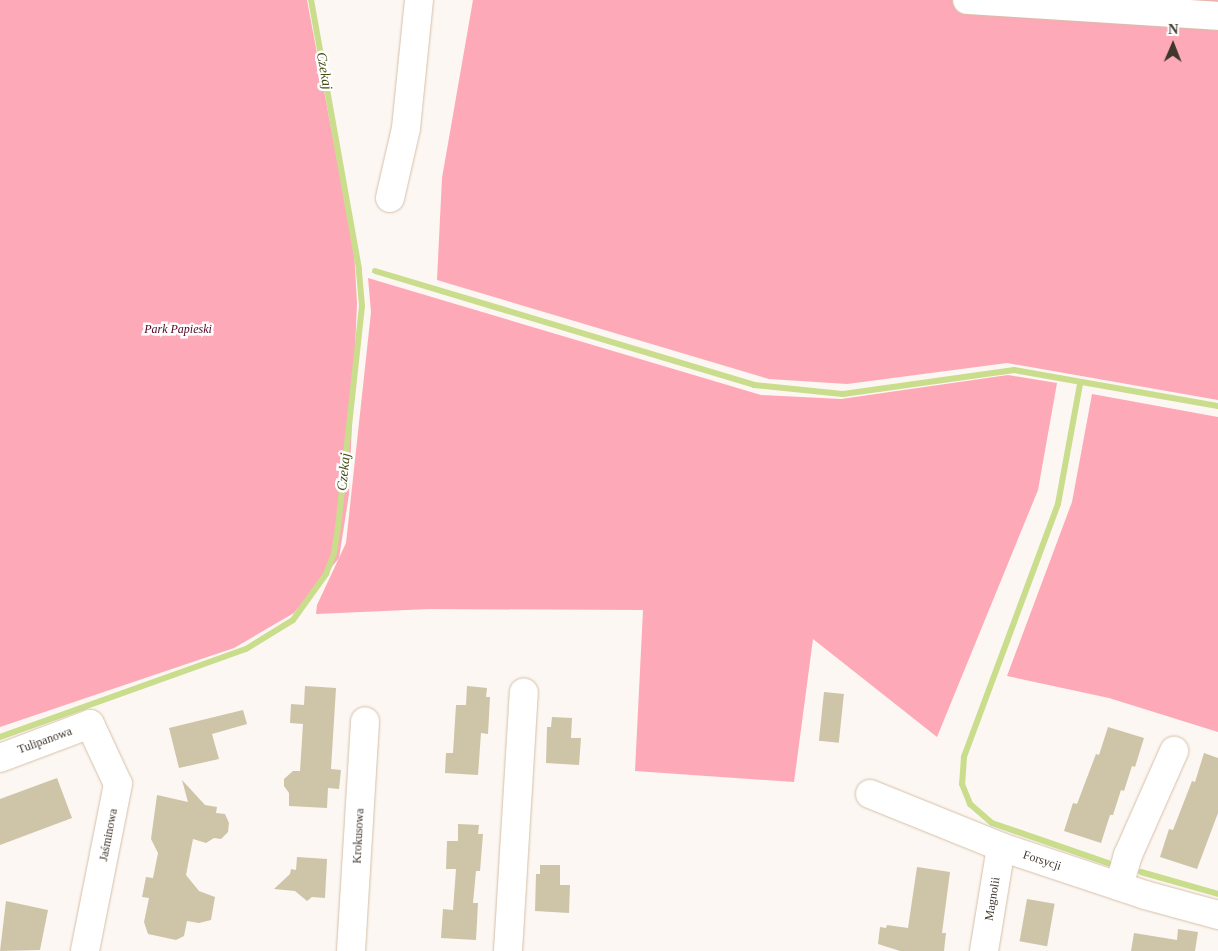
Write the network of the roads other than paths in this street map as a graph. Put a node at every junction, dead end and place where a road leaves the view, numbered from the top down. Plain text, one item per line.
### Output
1 (419, 0) edge
2 (966, 0) edge
3 (1218, 16) edge
4 (390, 198) dead end
5 (524, 692) dead end
6 (365, 721) dead end
7 (90, 724) joint
8 (1174, 752) dead end
9 (0, 758) edge
10 (870, 794) dead end
11 (1001, 847) junction
12 (1119, 886) junction
13 (1218, 915) edge
14 (85, 951) edge
15 (352, 951) edge
16 (508, 951) edge
17 (984, 951) edge

1 - 4 street
2 - 3 street
5 - 16 street
6 - 15 street, Krokusowa
7 - 9 street, Tulipanowa
7 - 14 street, Jaśminowa
8 - 12 street
10 - 11 street, Forsycji
11 - 12 street, Forsycji
11 - 17 street, Magnolii
12 - 13 street, Forsycji

